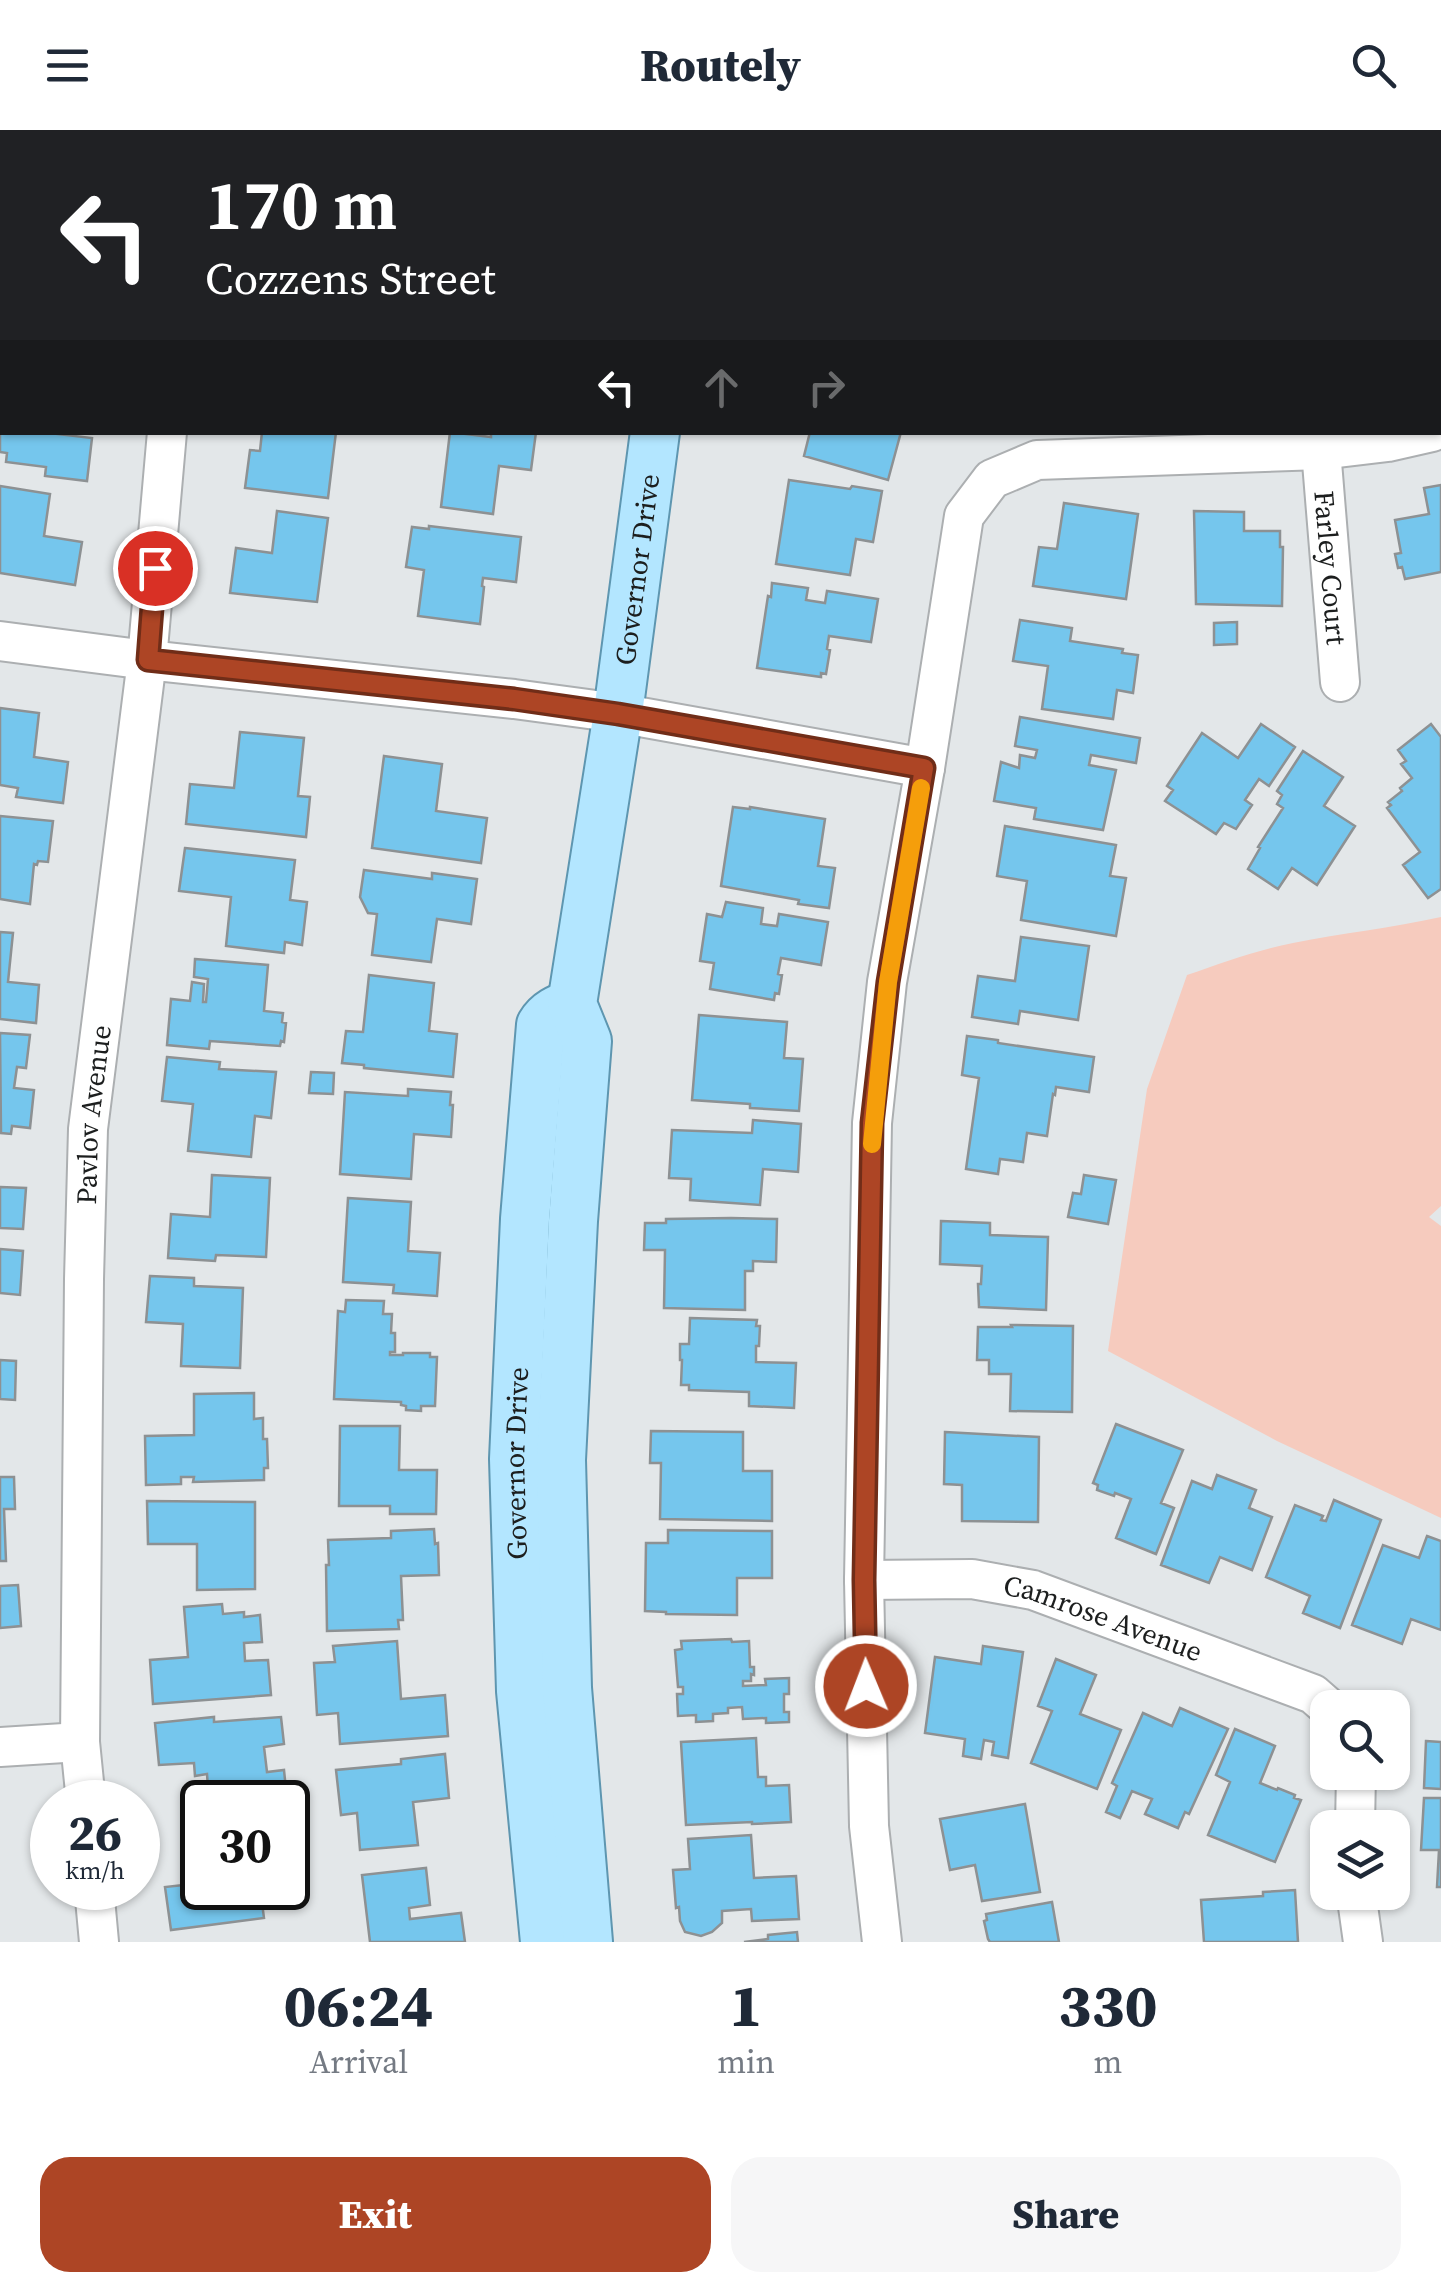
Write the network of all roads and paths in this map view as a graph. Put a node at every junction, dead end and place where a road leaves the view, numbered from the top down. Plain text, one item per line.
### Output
1 (167, 435) edge
2 (655, 435) edge
3 (1419, 435) edge
4 (1321, 450) junction
5 (0, 642) edge
6 (148, 660) junction
7 (1340, 682) dead end
8 (618, 714) junction
9 (924, 768) junction
10 (572, 1004) junction
11 (864, 1580) junction
12 (1310, 1693) edge
13 (80, 1742) junction
14 (0, 1747) edge
15 (84, 1780) edge
16 (96, 1910) edge
17 (1359, 1910) edge
18 (99, 1942) edge
19 (545, 1942) edge
20 (588, 1942) edge
21 (882, 1942) edge
22 (1363, 1942) edge

1 - 6 street, Pavlov Avenue
2 - 8 main road, Governor Drive
3 - 4 street
4 - 7 street, Farley Court
4 - 9 street
5 - 6 street
6 - 8 street
6 - 13 street, Pavlov Avenue
8 - 9 street
8 - 10 main road, Governor Drive
9 - 11 street
10 - 19 main road, Governor Drive
10 - 20 main road, Governor Drive
11 - 12 street, Camrose Avenue
11 - 21 street
13 - 14 street
13 - 15 street, Pavlov Avenue
16 - 18 street
17 - 22 street

